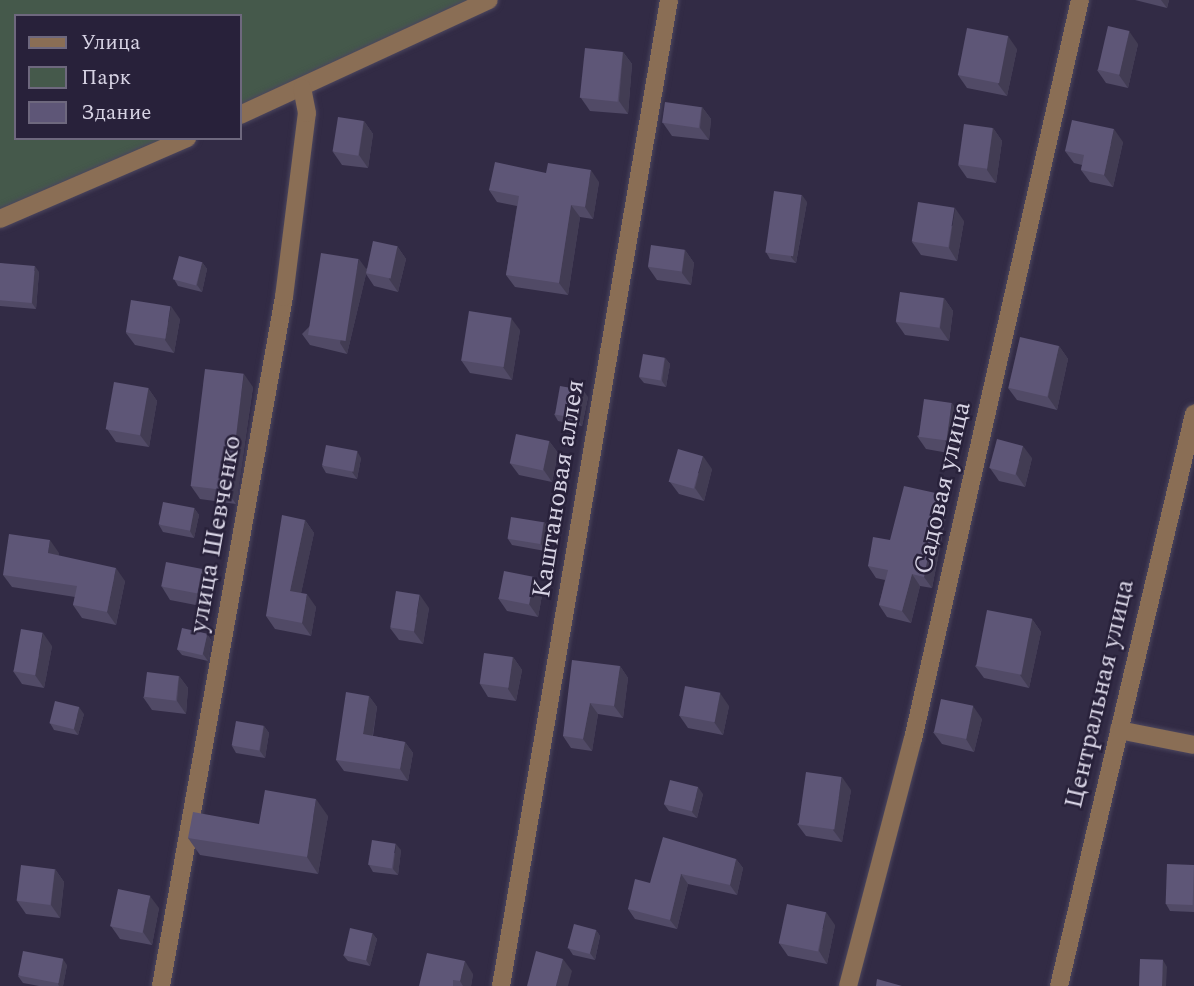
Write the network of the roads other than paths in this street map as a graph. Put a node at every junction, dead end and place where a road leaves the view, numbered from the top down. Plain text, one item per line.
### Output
1 (489, 0) edge
2 (669, 0) edge
3 (1080, 0) edge
4 (302, 88) junction
5 (242, 114) edge
6 (182, 140) edge
7 (0, 219) edge
8 (1194, 414) edge
9 (1119, 730) junction
10 (1194, 745) edge
11 (161, 986) edge
12 (501, 986) edge
13 (848, 986) edge
14 (1059, 986) edge

1 - 4 street
2 - 12 street, Каштановая аллея
3 - 13 street, Садовая улица
4 - 5 street
4 - 11 street, улица Шевченко
6 - 7 street
8 - 9 street, Центральная улица
9 - 10 street
9 - 14 street, Центральная улица

